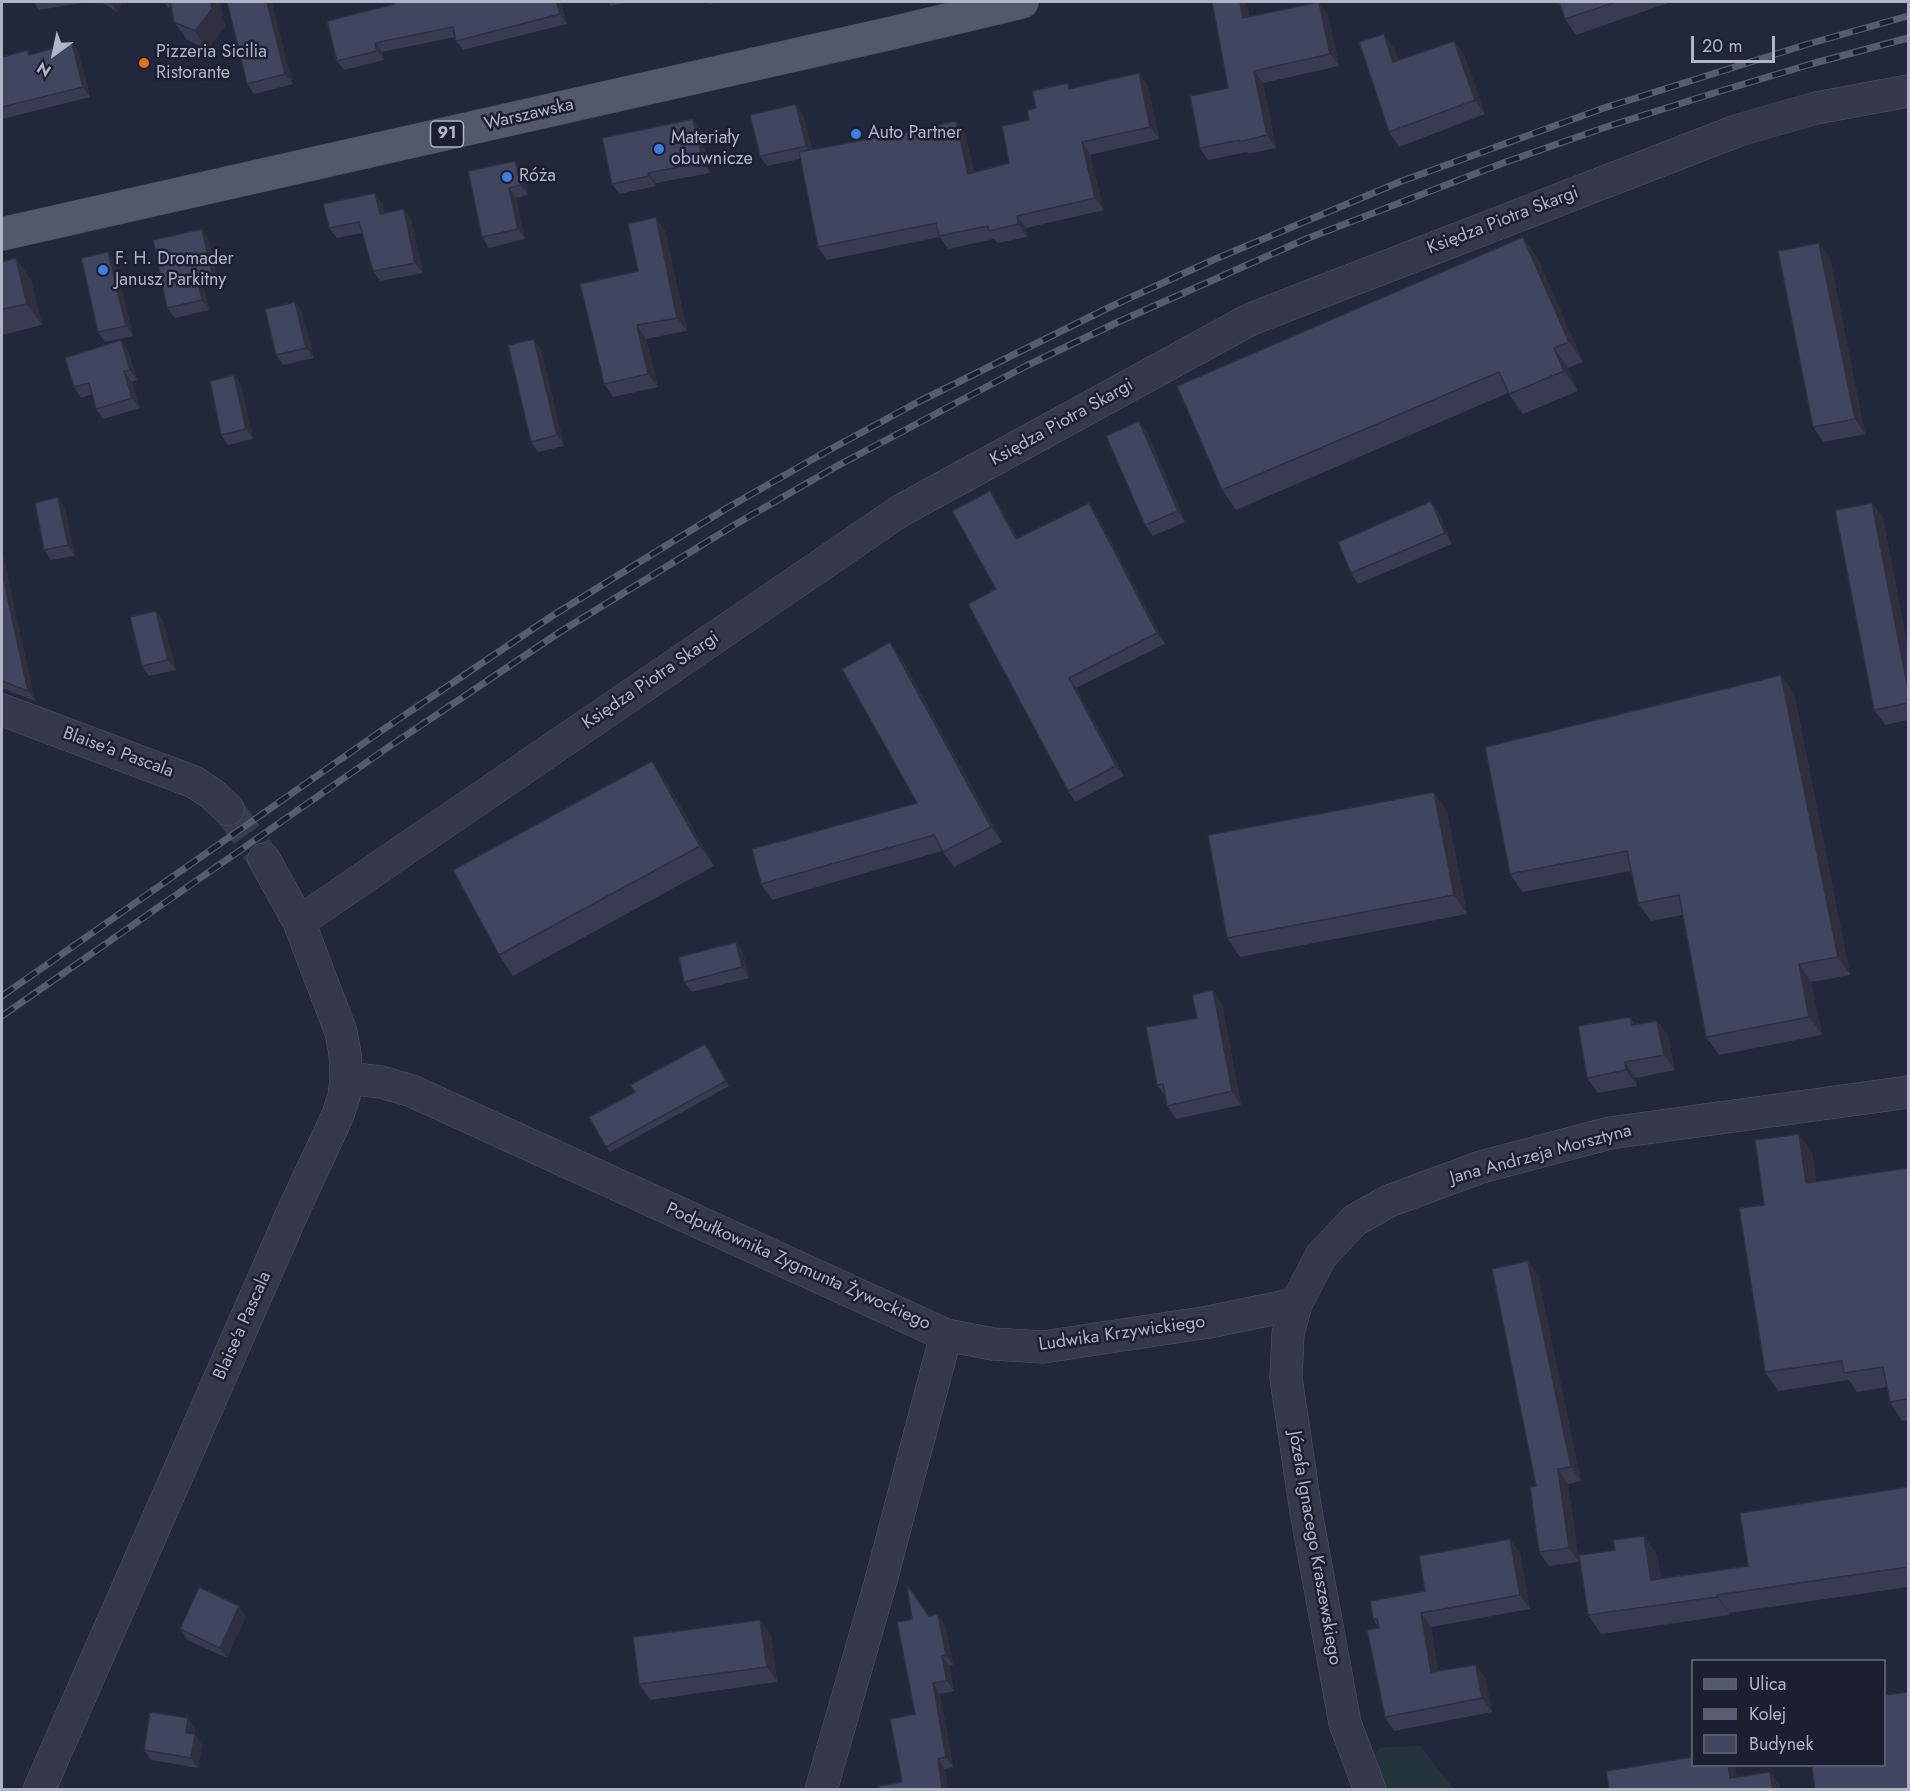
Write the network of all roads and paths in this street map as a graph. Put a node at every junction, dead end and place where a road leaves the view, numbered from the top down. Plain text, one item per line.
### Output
1 (1022, 2) edge
2 (1908, 91) edge
3 (2, 234) edge
4 (2, 710) edge
5 (228, 809) tunnel mouth
6 (264, 859) tunnel mouth
7 (298, 922) junction
8 (346, 1078) junction
9 (1908, 1092) edge
10 (1296, 1304) junction
11 (946, 1335) junction
12 (39, 1790) edge
13 (821, 1790) edge
14 (1370, 1790) edge

1 - 3 main road, Warszawska / 91
2 - 7 street, Księdza Piotra Skargi
4 - 5 street, Blaise'a Pascala
6 - 7 street, Blaise'a Pascala
7 - 8 street, Blaise'a Pascala
8 - 11 street, Podpułkownika Zygmunta Żywockiego
8 - 12 street, Blaise'a Pascala
9 - 10 street, Jana Andrzeja Morsztyna
10 - 11 street, Ludwika Krzywickiego
10 - 14 street, Józefa Ignacego Kraszewskiego
11 - 13 street, Podpułkownika Zygmunta Żywockiego

